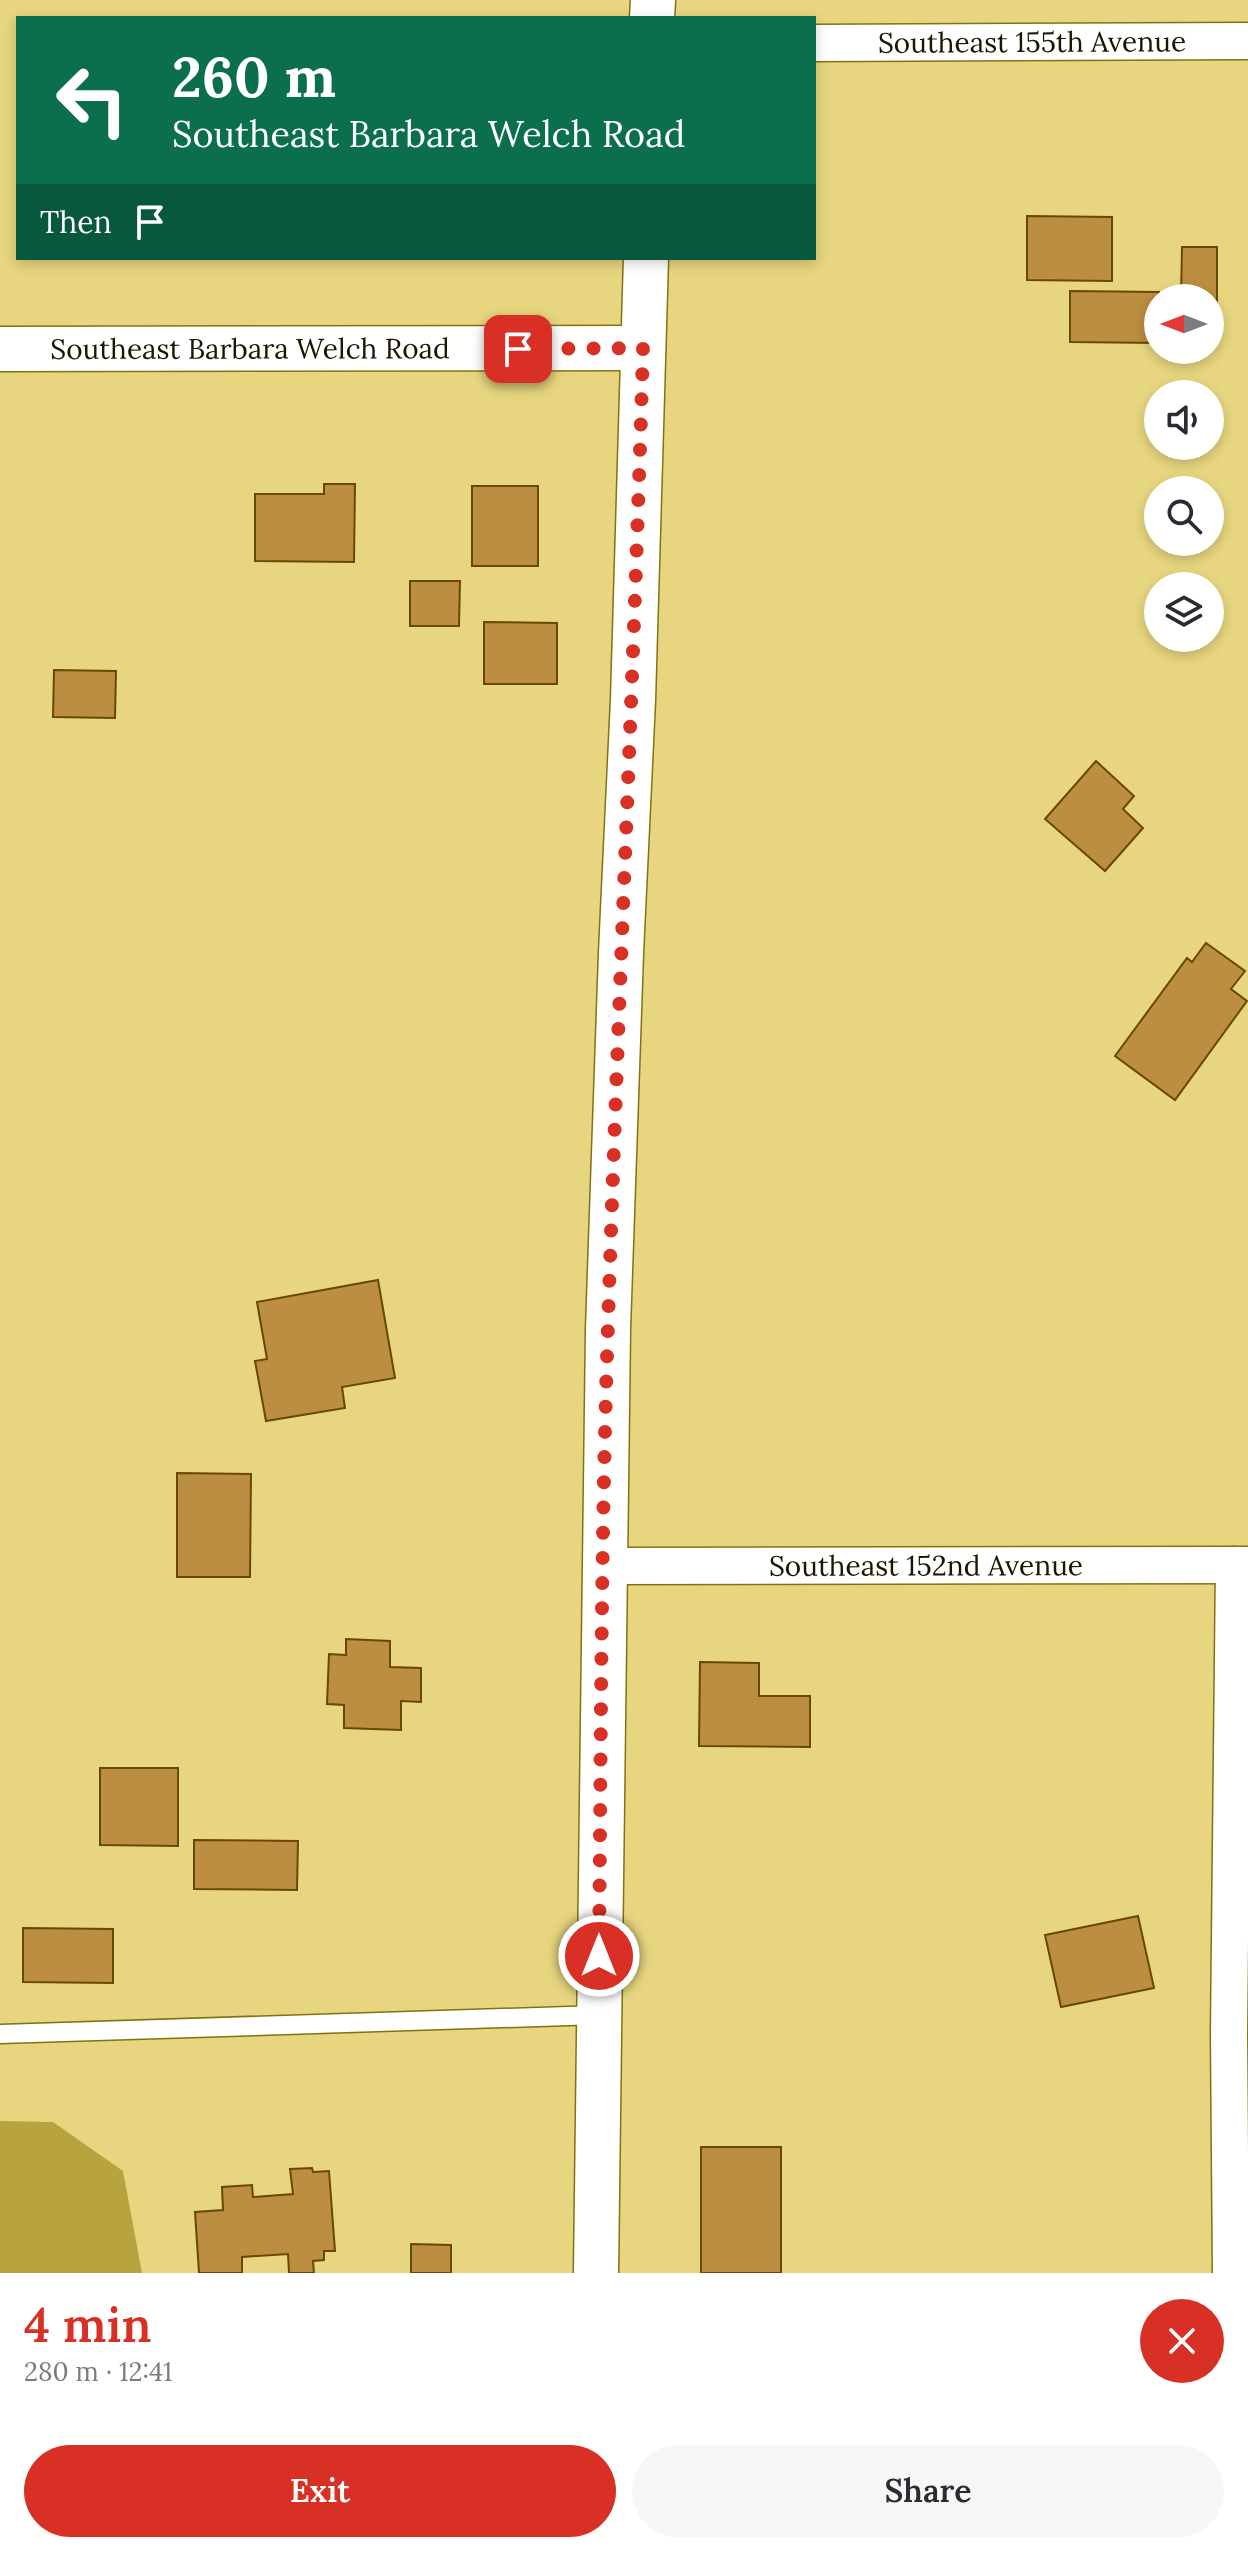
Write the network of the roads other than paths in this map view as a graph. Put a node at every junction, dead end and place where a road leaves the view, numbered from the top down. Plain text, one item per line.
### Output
1 (1248, 41) edge
2 (816, 43) edge
3 (646, 260) edge
4 (643, 348) junction
5 (0, 349) edge
6 (1241, 1565) edge
7 (604, 1566) junction
8 (599, 2015) junction
9 (0, 2034) edge
10 (596, 2273) edge
11 (1231, 2273) edge

1 - 2 street, Southeast 155th Avenue
3 - 4 street
4 - 5 street, Southeast Barbara Welch Road
4 - 7 street
6 - 7 street, Southeast 152nd Avenue
6 - 11 street
7 - 8 street
8 - 9 lane
8 - 10 street

